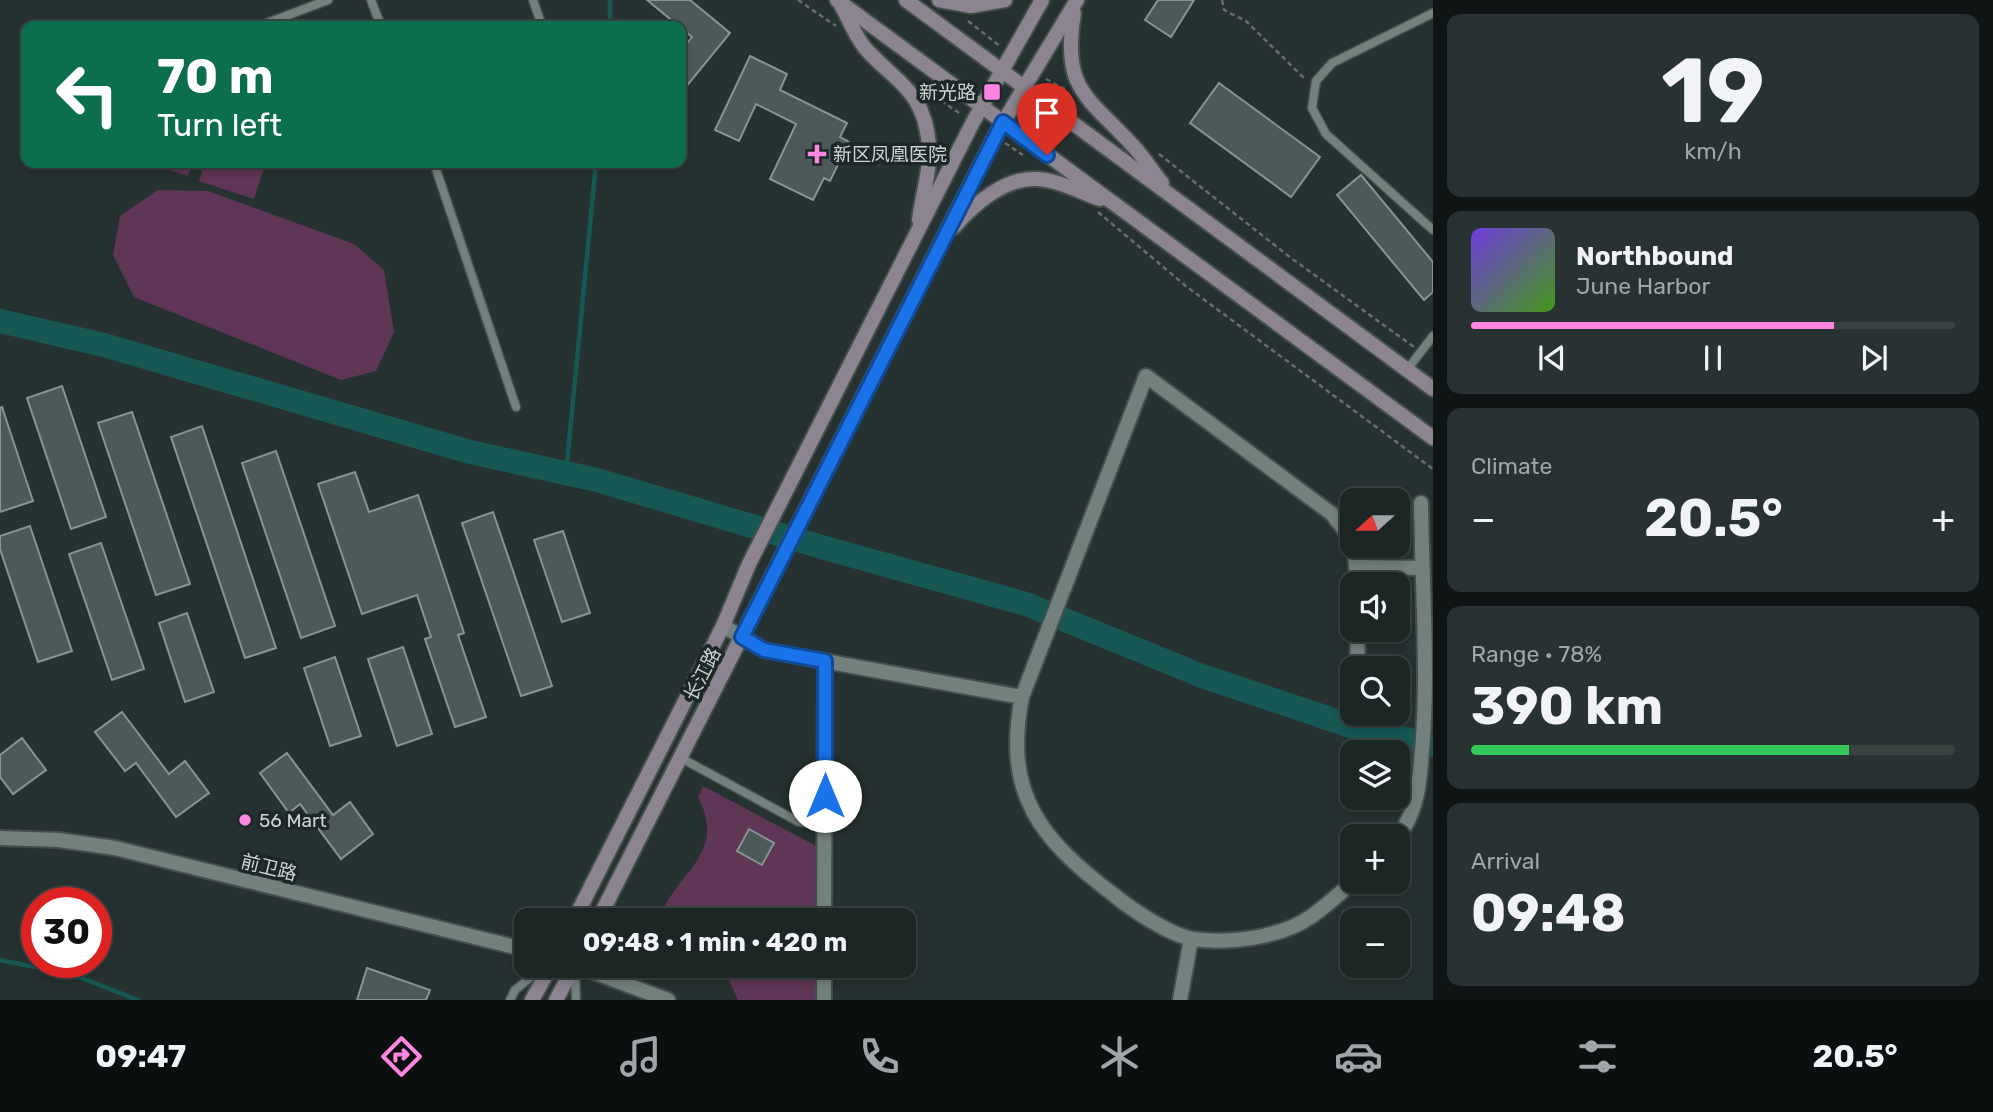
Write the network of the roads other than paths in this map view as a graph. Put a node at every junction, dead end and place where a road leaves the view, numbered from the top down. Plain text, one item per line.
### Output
1 (328, 0) edge
2 (371, 0) edge
3 (533, 0) edge
4 (838, 0) edge
5 (906, 0) edge
6 (939, 0) edge
7 (1005, 0) edge
8 (1042, 0) edge
9 (1076, 2) edge
10 (1433, 13) edge
11 (272, 21) edge
12 (379, 21) edge
13 (540, 21) edge
14 (1000, 71) junction
15 (1023, 88) junction
16 (981, 107) junction
17 (1003, 122) junction
18 (436, 168) edge
19 (1173, 198) junction
20 (1113, 203) junction
21 (1433, 230) edge
22 (918, 233) junction
23 (941, 242) junction
24 (1433, 335) edge
25 (1408, 370) junction
26 (1433, 389) edge
27 (516, 407) dead end
28 (1433, 438) edge
29 (1421, 503) dead end
30 (1340, 524) edge
31 (1356, 558) edge
32 (1358, 567) junction
33 (1422, 568) junction
34 (1358, 572) edge
35 (723, 626) junction
36 (742, 637) junction
37 (825, 661) junction
38 (1021, 697) junction
39 (681, 758) junction
40 (824, 823) junction
41 (1407, 824) edge
42 (0, 838) edge
43 (1340, 893) edge
44 (580, 908) edge
45 (604, 908) edge
46 (824, 908) edge
47 (1191, 939) junction
48 (514, 947) edge
49 (530, 978) edge
50 (544, 978) edge
51 (568, 978) edge
52 (575, 978) edge
53 (608, 978) edge
54 (824, 978) edge
55 (510, 1000) edge
56 (531, 1000) edge
57 (556, 1000) edge
58 (576, 1000) edge
59 (668, 1000) edge
60 (824, 1000) edge
61 (1180, 1000) edge

1 - 11 lane
2 - 12 lane
3 - 13 lane
4 - 16 main road
4 - 22 main road
5 - 14 main road
6 - 7 main road
8 - 14 main road, 长江路
9 - 15 main road, 长江路
9 - 19 main road
10 - 21 lane
14 - 15 main road
14 - 16 main road, 长江路
15 - 17 main road, 长江路
15 - 19 main road
16 - 17 main road
16 - 22 main road, 长江路
17 - 20 main road
17 - 23 main road, 长江路
18 - 27 lane
19 - 25 main road
20 - 23 main road
20 - 28 main road
22 - 35 main road, 长江路
23 - 36 main road, 长江路
24 - 25 lane
25 - 26 main road
29 - 33 street
30 - 38 street
31 - 32 street
32 - 33 street
32 - 34 street
33 - 41 street
35 - 36 street
35 - 44 main road, 长江路
36 - 37 street
36 - 39 main road, 长江路
37 - 38 street
37 - 40 street
38 - 47 street
39 - 40 lane
39 - 45 main road, 长江路
40 - 46 street
42 - 48 street, 前卫路
43 - 47 street
47 - 61 street
49 - 55 lane
50 - 56 main road
51 - 57 main road
52 - 58 lane
53 - 59 street
54 - 60 street

